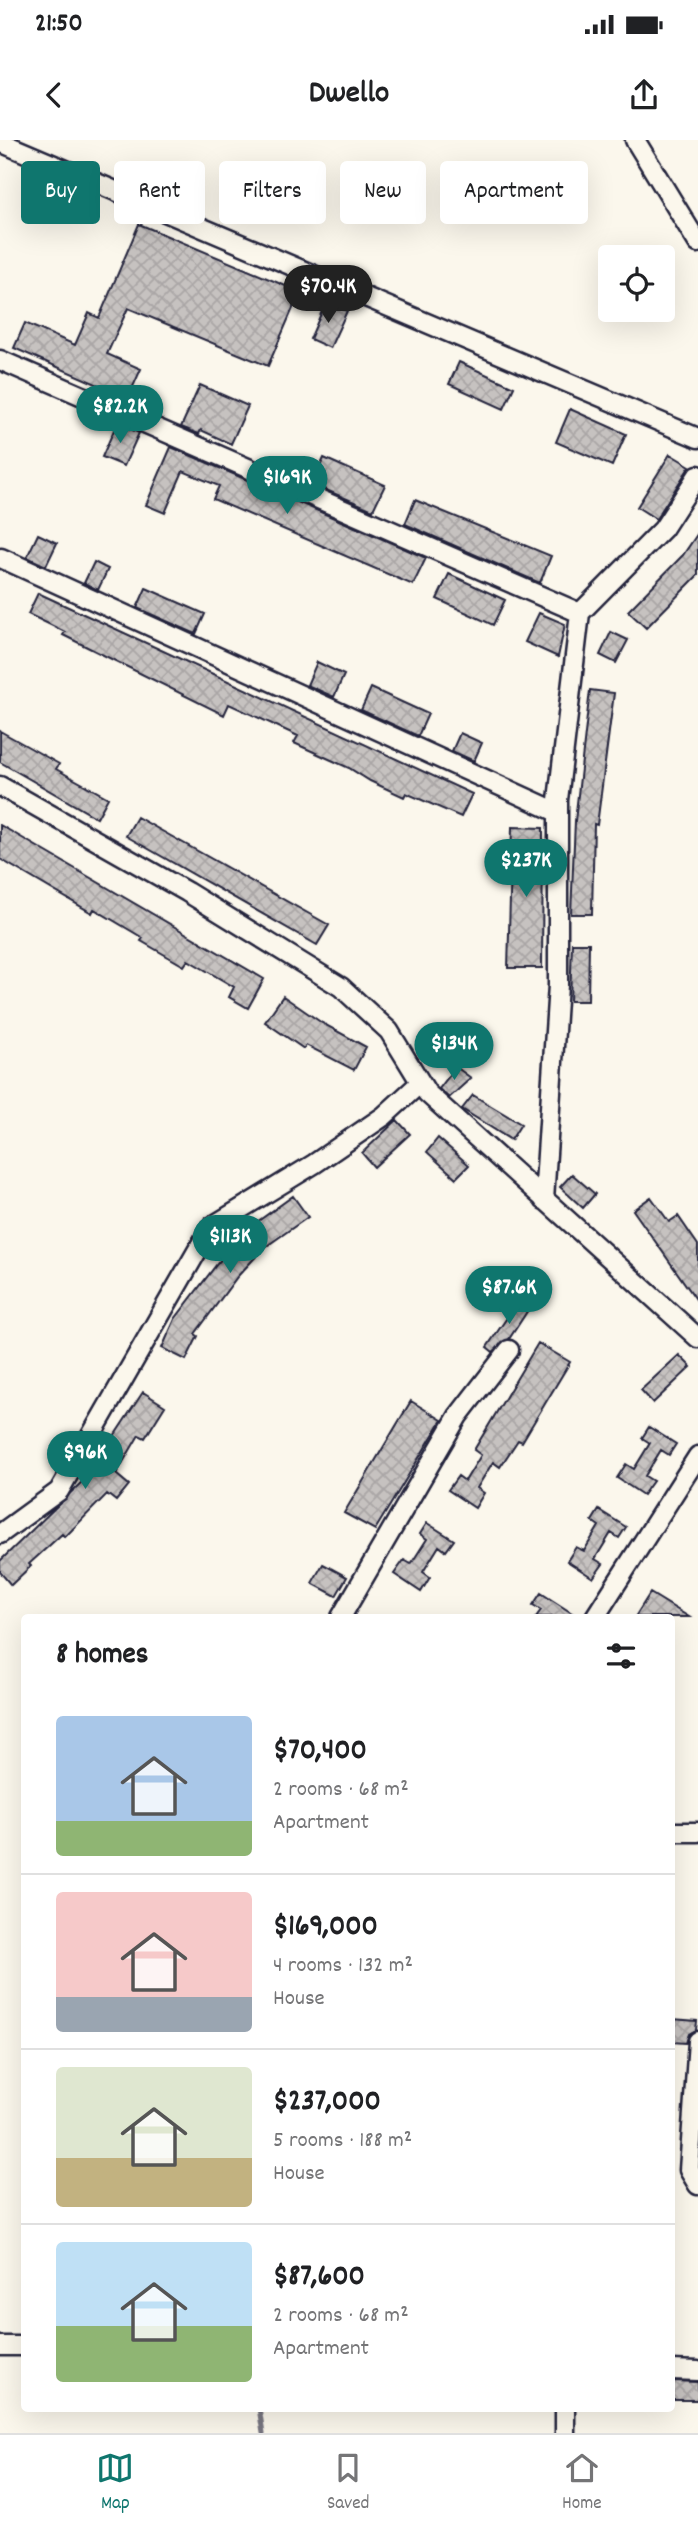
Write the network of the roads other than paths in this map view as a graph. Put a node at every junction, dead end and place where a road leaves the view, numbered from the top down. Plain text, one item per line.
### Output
1 (635, 140) edge
2 (0, 142) edge
3 (698, 243) edge
4 (0, 360) edge
5 (698, 438) edge
6 (698, 475) edge
7 (1, 558) edge
8 (580, 613) junction
9 (0, 786) edge
10 (557, 811) junction
11 (421, 1083) junction
12 (544, 1200) junction
13 (698, 1338) edge
14 (509, 1350) dead end
15 (698, 1455) edge
16 (0, 1534) edge
17 (343, 1614) edge
18 (597, 1614) edge
19 (675, 1832) edge
20 (698, 1832) edge
21 (698, 2041) edge
22 (686, 2175) edge
23 (0, 2346) edge
24 (21, 2346) edge
25 (675, 2371) edge
26 (698, 2371) edge
27 (565, 2412) edge
28 (565, 2433) edge

1 - 3 street
2 - 5 street
4 - 8 street
6 - 8 street
7 - 10 street
8 - 10 street
9 - 11 street
10 - 12 street
11 - 12 street
11 - 16 street
12 - 13 street
14 - 17 street
15 - 18 street
19 - 20 street
21 - 22 street
23 - 24 street
25 - 26 street
27 - 28 street

